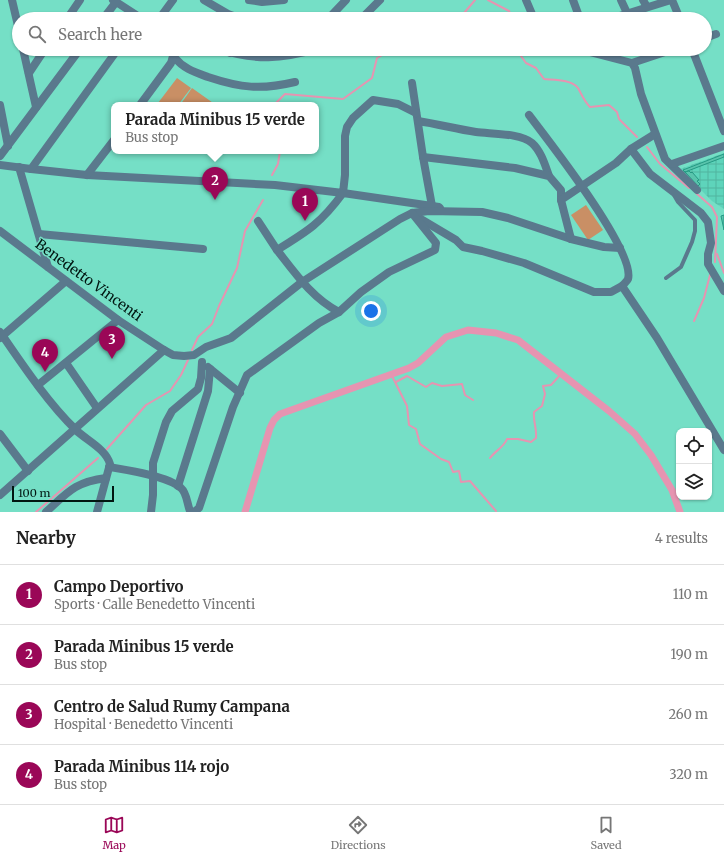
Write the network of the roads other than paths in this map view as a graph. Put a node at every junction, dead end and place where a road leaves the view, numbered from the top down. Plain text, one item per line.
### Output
1 (12, 0) edge
2 (80, 0) edge
3 (173, 0) edge
4 (204, 0) edge
5 (249, 0) edge
6 (284, 0) edge
7 (346, 0) edge
8 (380, 0) edge
9 (526, 0) edge
10 (573, 0) edge
11 (621, 0) edge
12 (672, 0) edge
13 (114, 1) edge
14 (645, 4) edge
15 (15, 12) edge
16 (72, 12) edge
17 (107, 12) edge
18 (132, 12) edge
19 (164, 12) edge
20 (225, 12) edge
21 (335, 12) edge
22 (368, 12) edge
23 (531, 12) edge
24 (577, 12) edge
25 (627, 12) edge
26 (629, 12) edge
27 (677, 12) edge
28 (716, 34) dead end
29 (712, 35) edge
30 (25, 56) edge
31 (41, 56) edge
32 (75, 56) edge
33 (113, 56) edge
34 (174, 56) edge
35 (176, 56) edge
36 (246, 56) edge
37 (291, 56) edge
38 (605, 56) edge
39 (653, 56) edge
40 (695, 56) edge
41 (632, 63) junction
42 (29, 73) junction
43 (295, 82) dead end
44 (412, 83) dead end
45 (142, 102) edge
46 (0, 105) edge
47 (36, 107) junction
48 (416, 112) junction
49 (529, 115) dead end
50 (418, 121) junction
51 (724, 131) edge
52 (655, 134) junction
53 (111, 144) edge
54 (8, 146) junction
55 (724, 146) edge
56 (631, 148) junction
57 (0, 156) edge
58 (423, 158) junction
59 (672, 164) junction
60 (0, 165) edge
61 (19, 167) junction
62 (31, 169) junction
63 (87, 175) junction
64 (549, 176) junction
65 (582, 186) junction
66 (673, 190) junction
67 (697, 190) dead end
68 (343, 193) junction
69 (561, 200) junction
70 (432, 206) junction
71 (440, 211) junction
72 (412, 213) junction
73 (258, 221) dead end
74 (0, 231) edge
75 (39, 234) junction
76 (571, 239) junction
77 (620, 248) junction
78 (203, 249) dead end
79 (277, 250) junction
80 (48, 267) junction
81 (666, 278) dead end
82 (66, 281) junction
83 (302, 282) junction
84 (622, 286) junction
85 (724, 291) edge
86 (339, 312) junction
87 (118, 320) junction
88 (1, 335) edge
89 (164, 350) junction
90 (194, 355) junction
91 (202, 362) junction
92 (66, 363) junction
93 (210, 369) junction
94 (38, 385) junction
95 (240, 393) junction
96 (97, 408) junction
97 (75, 429) junction
98 (0, 434) edge
99 (724, 450) edge
100 (109, 466) junction
101 (28, 471) junction
102 (152, 476) junction
103 (106, 478) junction
104 (178, 486) junction
105 (0, 495) edge
106 (46, 512) edge
107 (97, 512) edge
108 (151, 512) edge
109 (191, 512) edge

1 - 15 street
2 - 16 street
3 - 19 street
4 - 20 street
5 - 6 street
7 - 21 street
8 - 22 street
9 - 23 street
10 - 24 street
11 - 25 street
12 - 14 street
12 - 27 street
13 - 17 street
13 - 18 street
14 - 26 street
28 - 29 street
30 - 42 street
31 - 42 street
32 - 47 street
33 - 62 street
34 - 45 street
35 - 43 street
36 - 37 street
38 - 41 street
39 - 41 street
40 - 51 street
41 - 52 street
42 - 47 street
44 - 48 street
46 - 54 street
47 - 54 street
48 - 50 street
48 - 68 street
49 - 65 street
50 - 58 street
50 - 64 street
52 - 56 street
52 - 59 street
53 - 63 street
54 - 57 street
55 - 59 street
56 - 65 street
56 - 66 street
58 - 64 street
58 - 70 street
59 - 67 street
60 - 61 street
61 - 62 street
61 - 75 street
62 - 63 street
63 - 68 street
64 - 69 street
65 - 69 street
65 - 77 street
66 - 81 lane
66 - 85 street
68 - 70 street
68 - 79 street
69 - 76 street
70 - 71 street
71 - 72 street
71 - 76 street
72 - 83 street
72 - 84 street
72 - 86 street
73 - 79 street
74 - 80 street, Benedetto Vincenti
75 - 78 street
75 - 80 street
76 - 77 street
77 - 84 street
79 - 83 street
80 - 82 street, Benedetto Vincenti
82 - 87 street, Benedetto Vincenti
82 - 88 street
83 - 86 street
83 - 90 street
84 - 99 street
86 - 95 street
87 - 89 street, Benedetto Vincenti
87 - 92 street
88 - 94 street
89 - 90 street, Benedetto Vincenti
89 - 96 street
90 - 91 street
91 - 93 street
91 - 102 street
92 - 94 street
92 - 96 street
93 - 95 street
93 - 104 street
94 - 97 street
95 - 109 street
96 - 97 street
97 - 100 street
97 - 101 street
98 - 101 street
100 - 102 street
100 - 103 street
101 - 105 street
102 - 104 street
102 - 108 street
103 - 106 street
103 - 107 street
104 - 109 street

